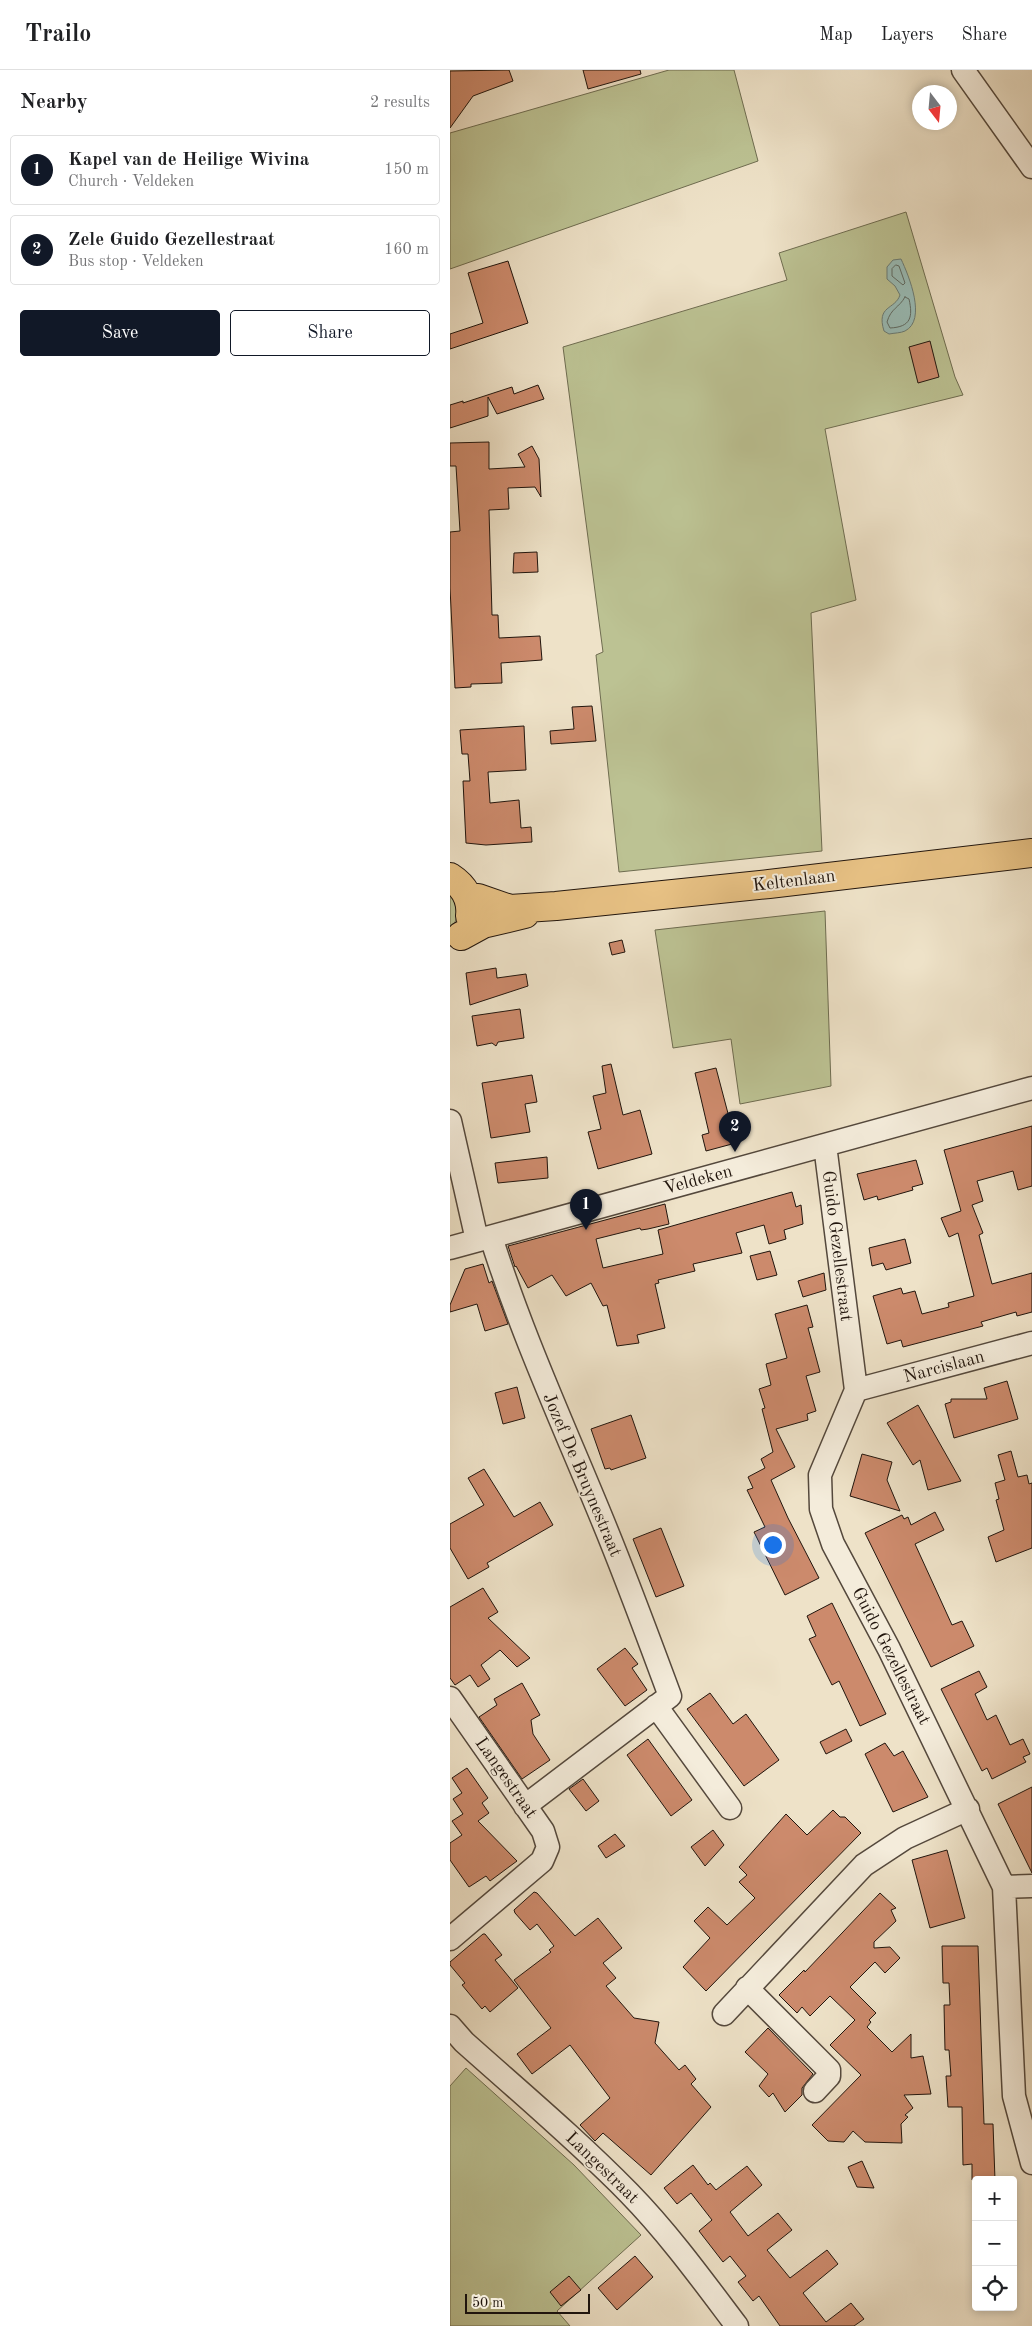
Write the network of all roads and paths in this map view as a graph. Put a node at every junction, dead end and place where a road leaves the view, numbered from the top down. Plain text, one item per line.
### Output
1 (963, 70) edge
2 (1032, 167) edge
3 (1032, 853) edge
4 (450, 877) edge
5 (468, 898) junction
6 (556, 906) junction
7 (453, 943) edge
8 (1032, 1088) edge
9 (450, 1121) edge
10 (825, 1146) junction
11 (484, 1239) junction
12 (450, 1248) edge
13 (1030, 1350) edge
14 (856, 1390) junction
15 (450, 1698) edge
16 (656, 1706) junction
17 (525, 1806) junction
18 (730, 1808) dead end
19 (968, 1809) junction
20 (1032, 1886) edge
21 (1004, 1887) junction
22 (450, 1939) edge
23 (747, 1988) junction
24 (724, 2014) dead end
25 (450, 2026) edge
26 (815, 2091) dead end
27 (1032, 2163) edge
28 (737, 2326) edge

1 - 2 street
3 - 6 main road, Keltenlaan
4 - 5 main road
5 - 6 main road, Keltenlaan
5 - 7 main road, Keltenlaan
6 - 7 main road, Keltenlaan
8 - 10 street, Veldeken
9 - 11 street
10 - 11 street, Veldeken
10 - 14 street, Guido Gezellestraat
11 - 12 street, Veldeken
11 - 16 street, Jozef De Bruynestraat
13 - 14 street, Narcislaan
14 - 19 street, Guido Gezellestraat
15 - 17 street, Langestraat
16 - 17 street, Jozef De Bruynestraat
16 - 18 street
17 - 22 street, Langestraat
19 - 21 street, Guido Gezellestraat
19 - 23 street
20 - 21 street
21 - 27 street, Guido Gezellestraat
23 - 24 street
23 - 26 street
25 - 28 street, Langestraat

